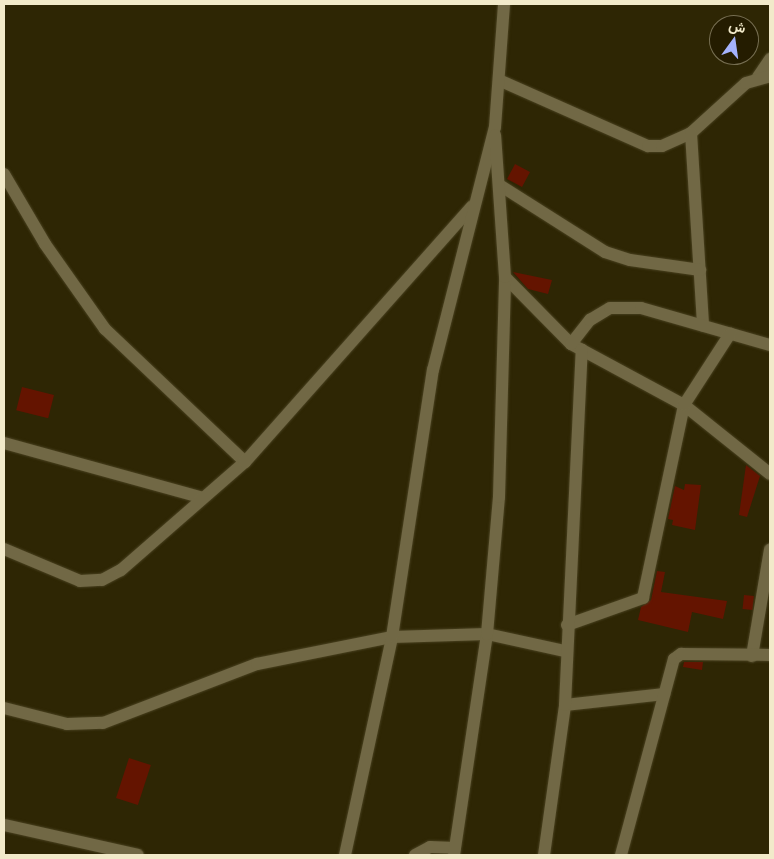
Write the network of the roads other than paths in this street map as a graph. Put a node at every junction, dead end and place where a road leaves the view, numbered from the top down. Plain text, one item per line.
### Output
1 (504, 4) edge
2 (770, 59) edge
3 (764, 77) edge
4 (501, 80) junction
5 (495, 127) junction
6 (691, 133) junction
7 (4, 174) edge
8 (500, 186) junction
9 (473, 205) junction
10 (700, 270) junction
11 (505, 277) junction
12 (703, 326) junction
13 (730, 334) junction
14 (770, 345) edge
15 (576, 346) junction
16 (684, 404) junction
17 (4, 443) edge
18 (245, 462) junction
19 (770, 474) edge
20 (203, 498) junction
21 (4, 549) edge
22 (770, 550) edge
23 (567, 625) junction
24 (487, 634) junction
25 (392, 637) junction
26 (565, 650) junction
27 (770, 655) edge
28 (752, 656) junction
29 (664, 694) junction
30 (565, 705) junction
31 (4, 708) edge
32 (4, 825) edge
33 (455, 852) edge
34 (138, 855) edge
35 (345, 855) edge
36 (415, 855) edge
37 (544, 855) edge
38 (621, 855) edge

1 - 4 street
2 - 3 street
3 - 6 street
4 - 5 street
4 - 6 street
5 - 8 street
5 - 9 street
6 - 10 street
7 - 18 street
8 - 10 street
8 - 11 street
9 - 18 street
9 - 25 street
10 - 12 street
11 - 15 street
11 - 24 street
12 - 13 street
12 - 15 street
13 - 14 street
13 - 16 street
15 - 16 street
15 - 23 street
16 - 19 street
16 - 23 street
17 - 20 street
18 - 20 street
20 - 21 street
22 - 28 street
23 - 26 street
24 - 25 street
24 - 26 street
24 - 33 street
25 - 31 street
25 - 35 street
26 - 30 street
27 - 28 street
28 - 29 street
29 - 30 street
29 - 38 street
30 - 37 street
32 - 34 street
33 - 36 street

